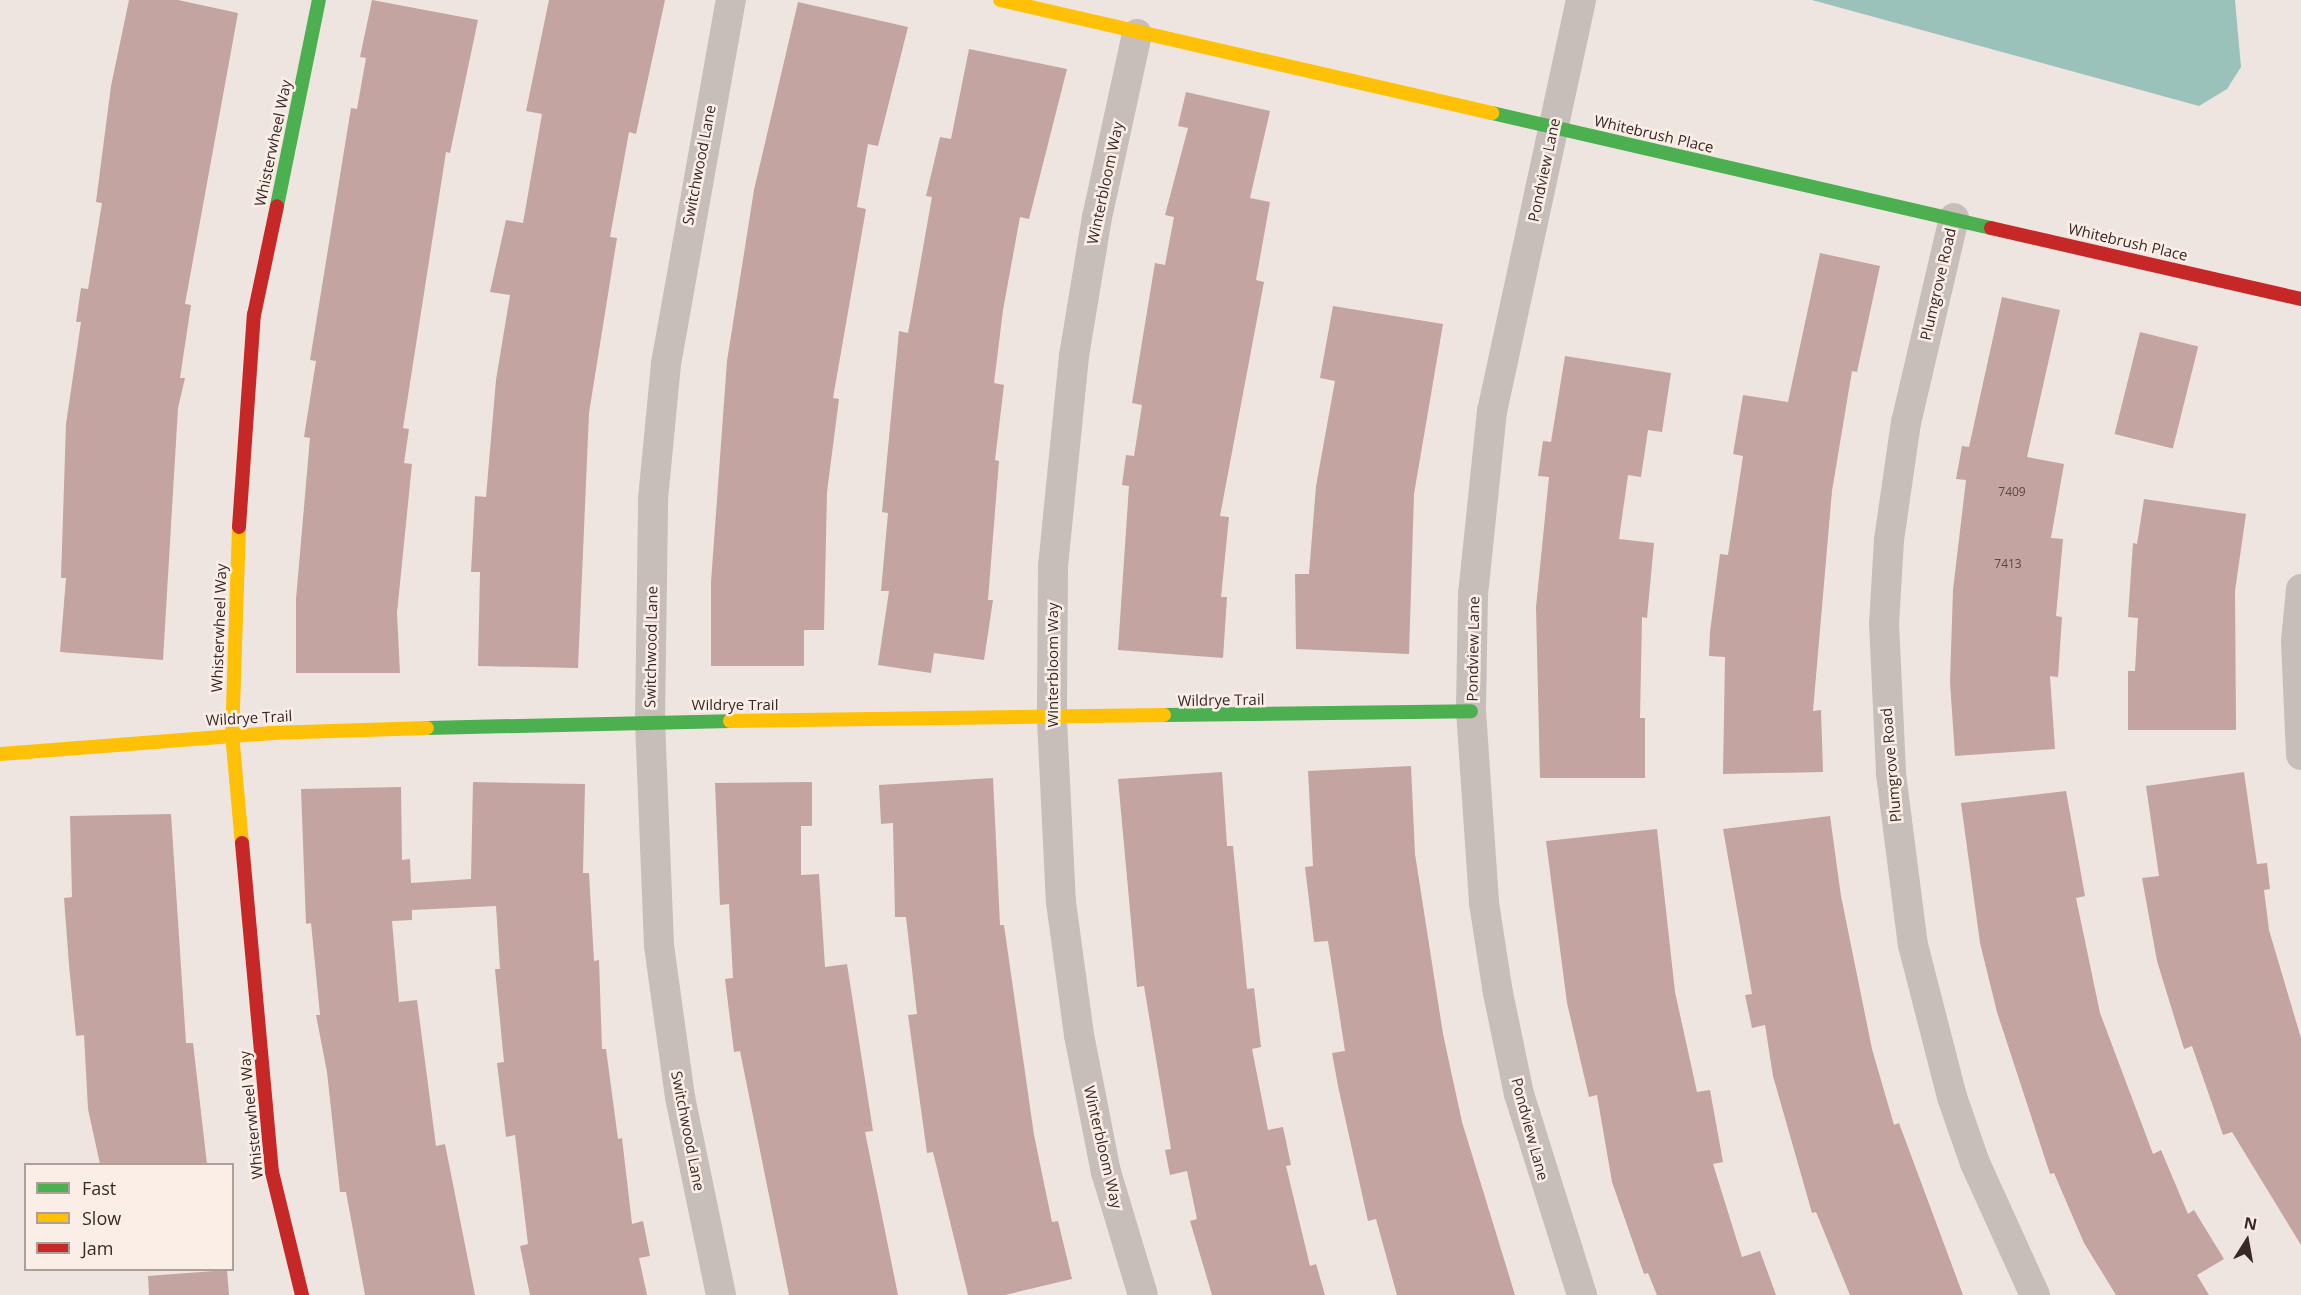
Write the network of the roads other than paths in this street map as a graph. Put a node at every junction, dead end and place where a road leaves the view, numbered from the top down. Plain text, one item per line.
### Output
1 (319, 0) edge
2 (731, 0) edge
3 (1000, 0) edge
4 (1581, 0) edge
5 (1137, 34) junction
6 (1553, 129) junction
7 (1954, 218) junction
8 (2301, 300) edge
9 (2301, 589) edge
10 (1471, 711) junction
11 (1052, 720) junction
12 (650, 722) junction
13 (232, 734) junction
14 (0, 754) edge
15 (2301, 755) edge
16 (302, 1295) edge
17 (721, 1295) edge
18 (1143, 1295) edge
19 (1582, 1295) edge
20 (2035, 1295) edge

1 - 13 street, Whisterwheel Way
2 - 12 street, Switchwood Lane
3 - 5 street, Whitebrush Place
4 - 6 street, Pondview Lane
5 - 6 street, Whitebrush Place
5 - 11 street, Winterbloom Way
6 - 7 street, Whitebrush Place
6 - 10 street, Pondview Lane
7 - 8 street, Whitebrush Place
7 - 20 street, Plumgrove Road
9 - 15 street
10 - 11 street, Wildrye Trail
10 - 19 street, Pondview Lane
11 - 12 street, Wildrye Trail
11 - 18 street, Winterbloom Way
12 - 13 street, Wildrye Trail
12 - 17 street, Switchwood Lane
13 - 14 street, Wildrye Trail
13 - 16 street, Whisterwheel Way

